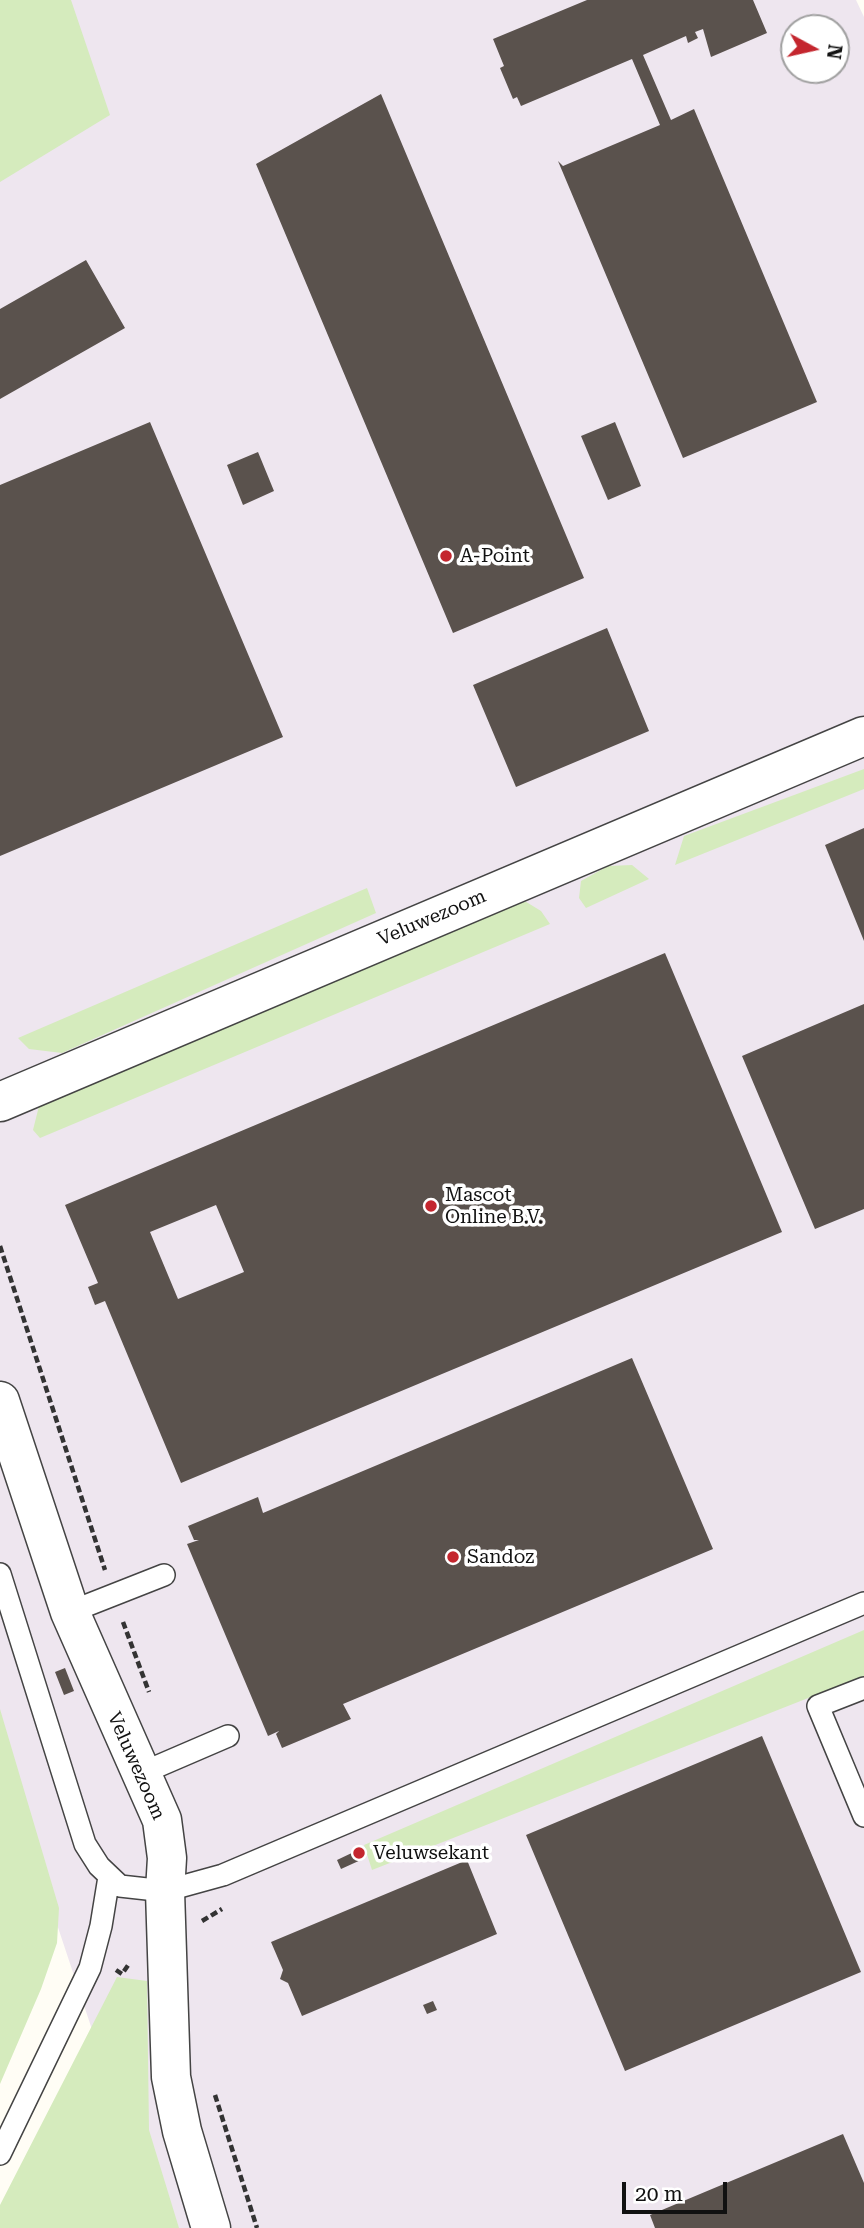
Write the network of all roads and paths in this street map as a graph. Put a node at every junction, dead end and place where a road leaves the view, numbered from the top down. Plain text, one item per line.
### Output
1 (864, 736) edge
2 (0, 1102) edge
3 (0, 1401) edge
4 (0, 1574) edge
5 (164, 1575) dead end
6 (864, 1603) edge
7 (70, 1612) junction
8 (864, 1688) edge
9 (228, 1736) dead end
10 (142, 1773) junction
11 (864, 1816) edge
12 (109, 1877) junction
13 (165, 1891) junction
14 (222, 1909) dead end
15 (199, 1923) dead end
16 (212, 2085) dead end
17 (0, 2154) edge
18 (211, 2228) edge
19 (257, 2228) edge

1 - 2 street, Veluwezoom
3 - 7 street, Veluwezoom
4 - 12 lane
5 - 7 lane
6 - 13 lane
7 - 10 street, Veluwezoom
8 - 11 lane
9 - 10 lane
10 - 13 street, Veluwezoom
12 - 13 lane
12 - 17 lane
13 - 18 street, Veluwezoom
14 - 15 path
16 - 19 path

